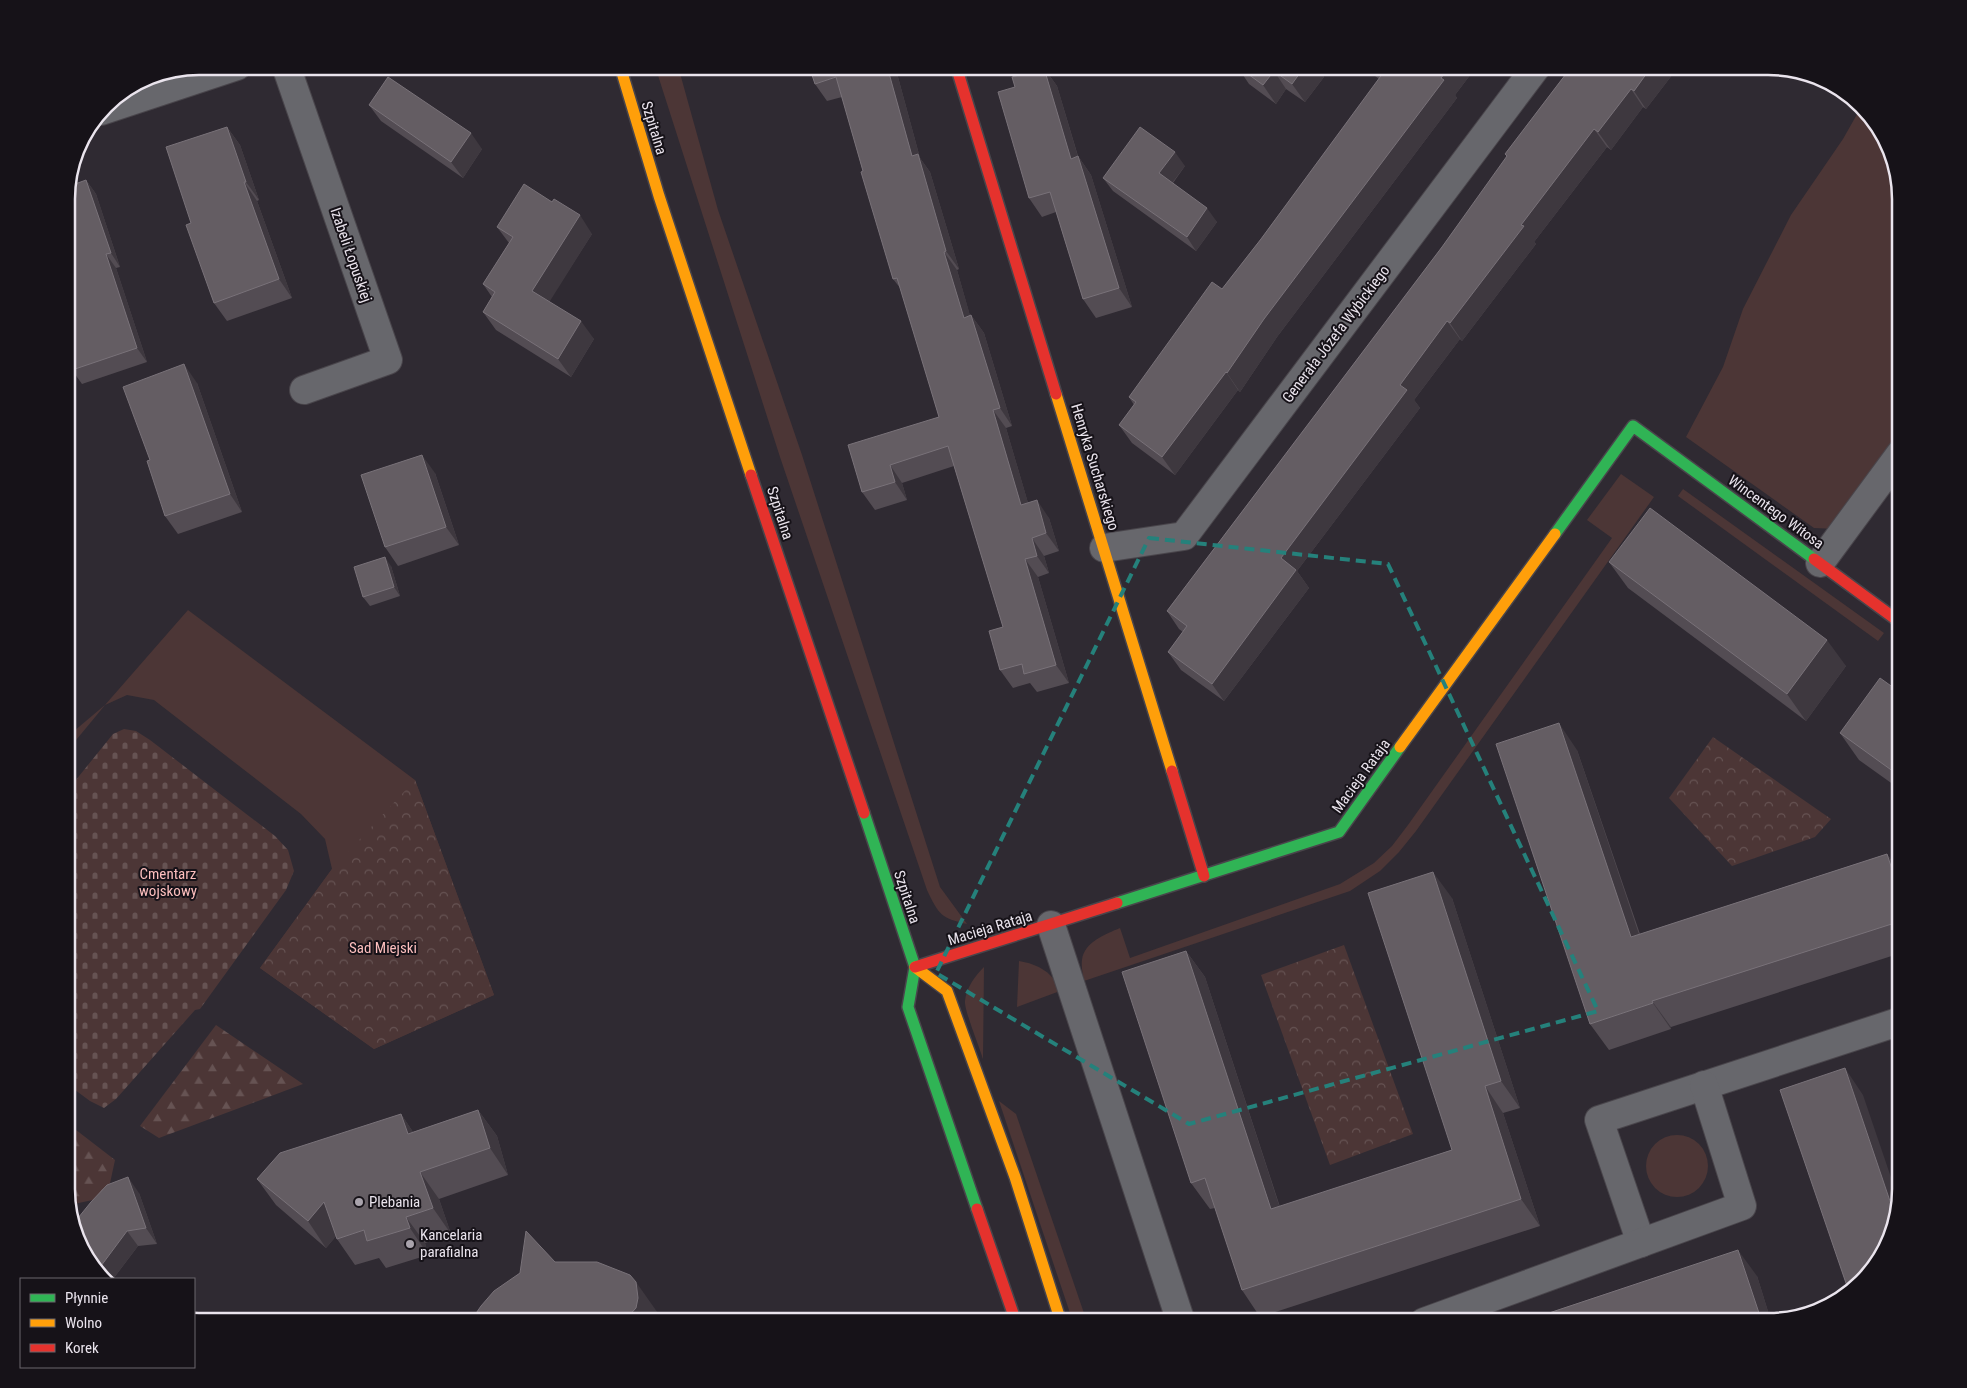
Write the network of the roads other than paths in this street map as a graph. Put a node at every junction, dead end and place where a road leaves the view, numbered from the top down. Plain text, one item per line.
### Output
1 (210, 75) edge
2 (289, 75) edge
3 (623, 75) edge
4 (959, 75) edge
5 (1530, 75) edge
6 (118, 105) edge
7 (304, 390) dead end
8 (1633, 426) joint
9 (1892, 465) edge
10 (1104, 548) junction
11 (1820, 564) junction
12 (1892, 616) edge
13 (1204, 876) junction
14 (1051, 925) junction
15 (915, 967) junction
16 (1892, 1024) edge
17 (1704, 1086) junction
18 (1641, 1243) junction
19 (1013, 1313) edge
20 (1058, 1313) edge
21 (1178, 1313) edge
22 (1449, 1313) edge

1 - 6 street
2 - 7 street, Izabeli Łopuskiej
3 - 15 street, Szpitalna
4 - 10 street, Henryka Sucharskiego
5 - 10 street, Generała Józefa Wybickiego
8 - 11 street, Wincentego Witosa
8 - 13 street, Macieja Rataja
9 - 11 street
10 - 13 street, Henryka Sucharskiego
11 - 12 street, Wincentego Witosa
13 - 14 street, Macieja Rataja
14 - 15 street, Macieja Rataja
14 - 21 street
15 - 19 street, Szpitalna
15 - 20 street
16 - 17 street
17 - 18 street
17 - 18 street
18 - 22 street

